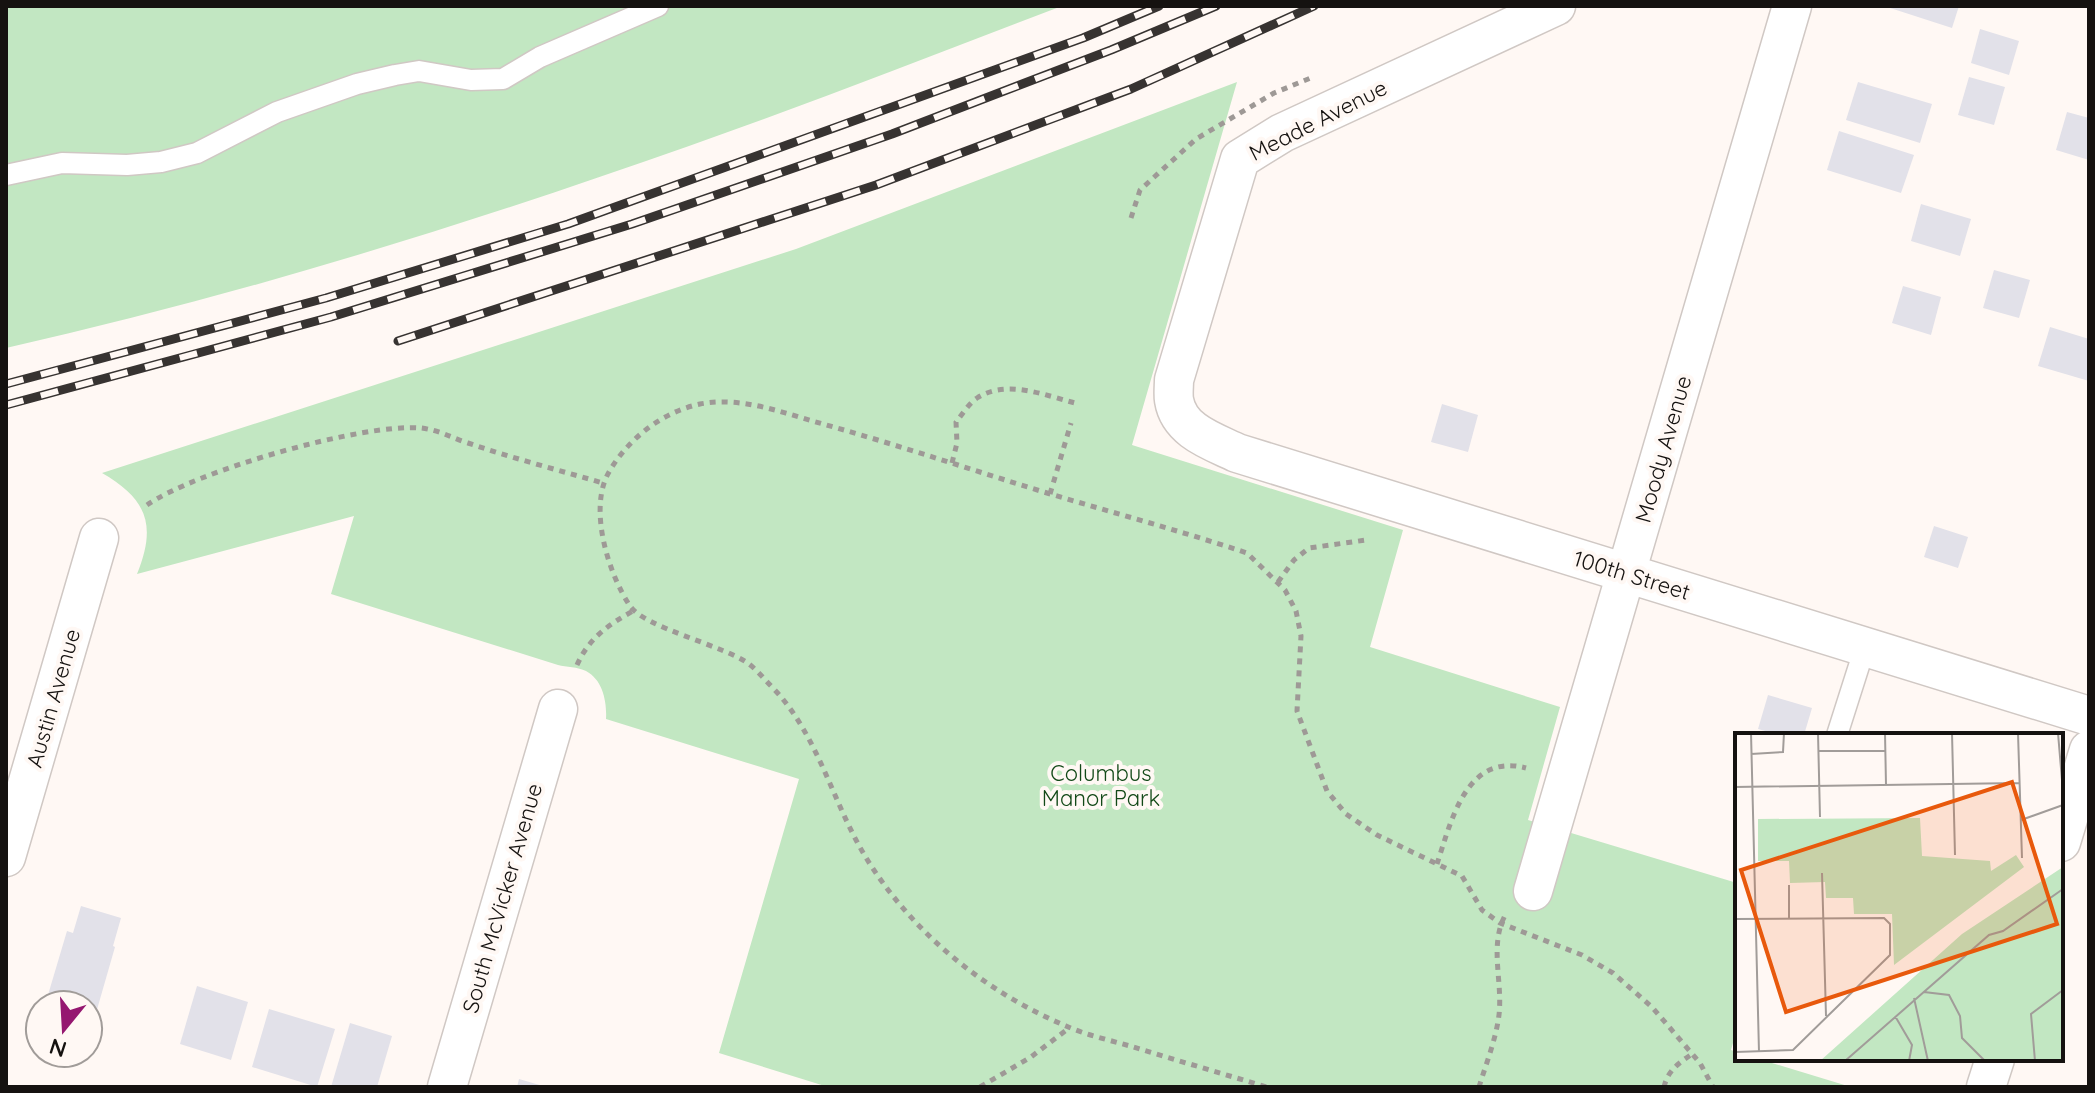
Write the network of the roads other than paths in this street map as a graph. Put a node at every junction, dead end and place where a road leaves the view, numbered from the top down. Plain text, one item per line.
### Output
1 (658, 6) edge
2 (1556, 6) edge
3 (1792, 6) edge
4 (6, 175) edge
5 (1181, 420) joint
6 (99, 538) dead end
7 (1627, 574) junction
8 (1865, 647) junction
9 (558, 709) dead end
10 (2089, 716) edge
11 (1838, 733) edge
12 (2089, 750) edge
13 (13, 808) edge
14 (2063, 835) edge
15 (6, 857) edge
16 (1521, 899) road end
17 (1994, 1061) edge
18 (447, 1087) edge
19 (1986, 1087) edge

1 - 4 lane
2 - 5 street, Meade Avenue
3 - 7 street, Moody Avenue
5 - 7 street, 100th Street
6 - 13 street, Austin Avenue
7 - 8 street, 100th Street
7 - 16 street, Moody Avenue
8 - 10 street, 100th Street
8 - 11 lane
9 - 18 street, South McVicker Avenue
12 - 14 street
13 - 15 street, Austin Avenue
17 - 19 street

